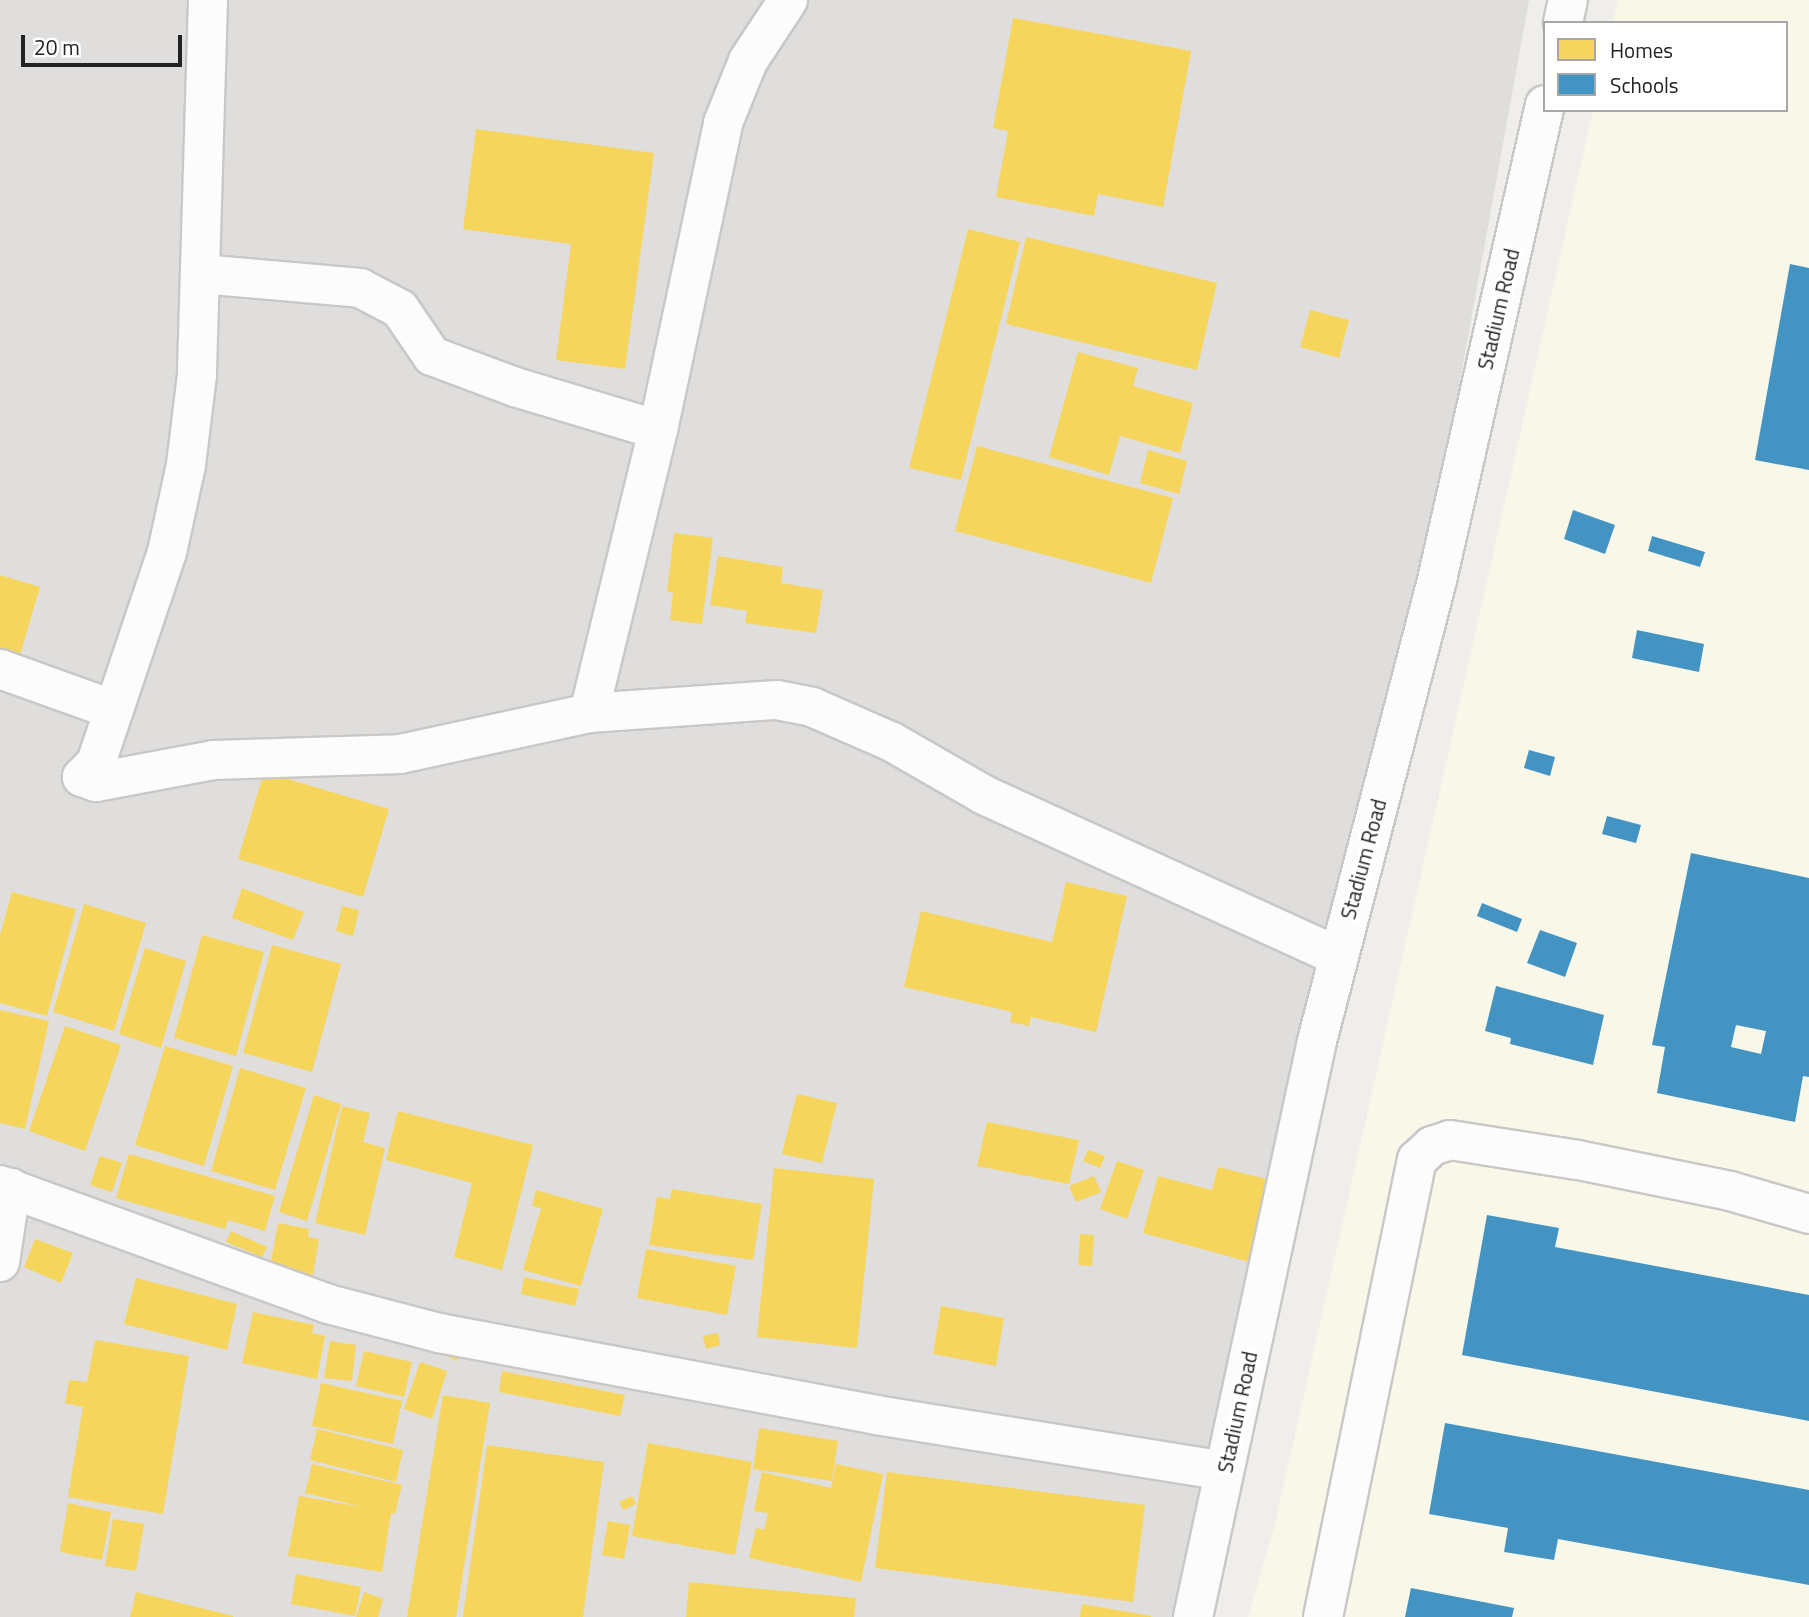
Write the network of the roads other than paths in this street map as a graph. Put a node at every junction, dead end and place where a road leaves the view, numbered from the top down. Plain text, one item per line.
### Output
1 (208, 0) edge
2 (788, 0) edge
3 (1569, 0) edge
4 (1564, 21) edge
5 (1543, 112) edge
6 (201, 274) junction
7 (658, 429) junction
8 (0, 669) edge
9 (114, 710) junction
10 (589, 713) junction
11 (1337, 956) junction
12 (6, 1186) edge
13 (1809, 1214) edge
14 (0, 1262) edge
15 (1224, 1471) junction
16 (1193, 1617) edge
17 (1323, 1617) edge

1 - 6 street
2 - 7 street
3 - 4 street
5 - 11 street, Stadium Road
6 - 7 street
6 - 9 street
7 - 10 street
8 - 9 street
9 - 10 street
10 - 11 street
11 - 15 street, Stadium Road
12 - 14 street
12 - 15 street
13 - 17 street
15 - 16 street, Stadium Road

